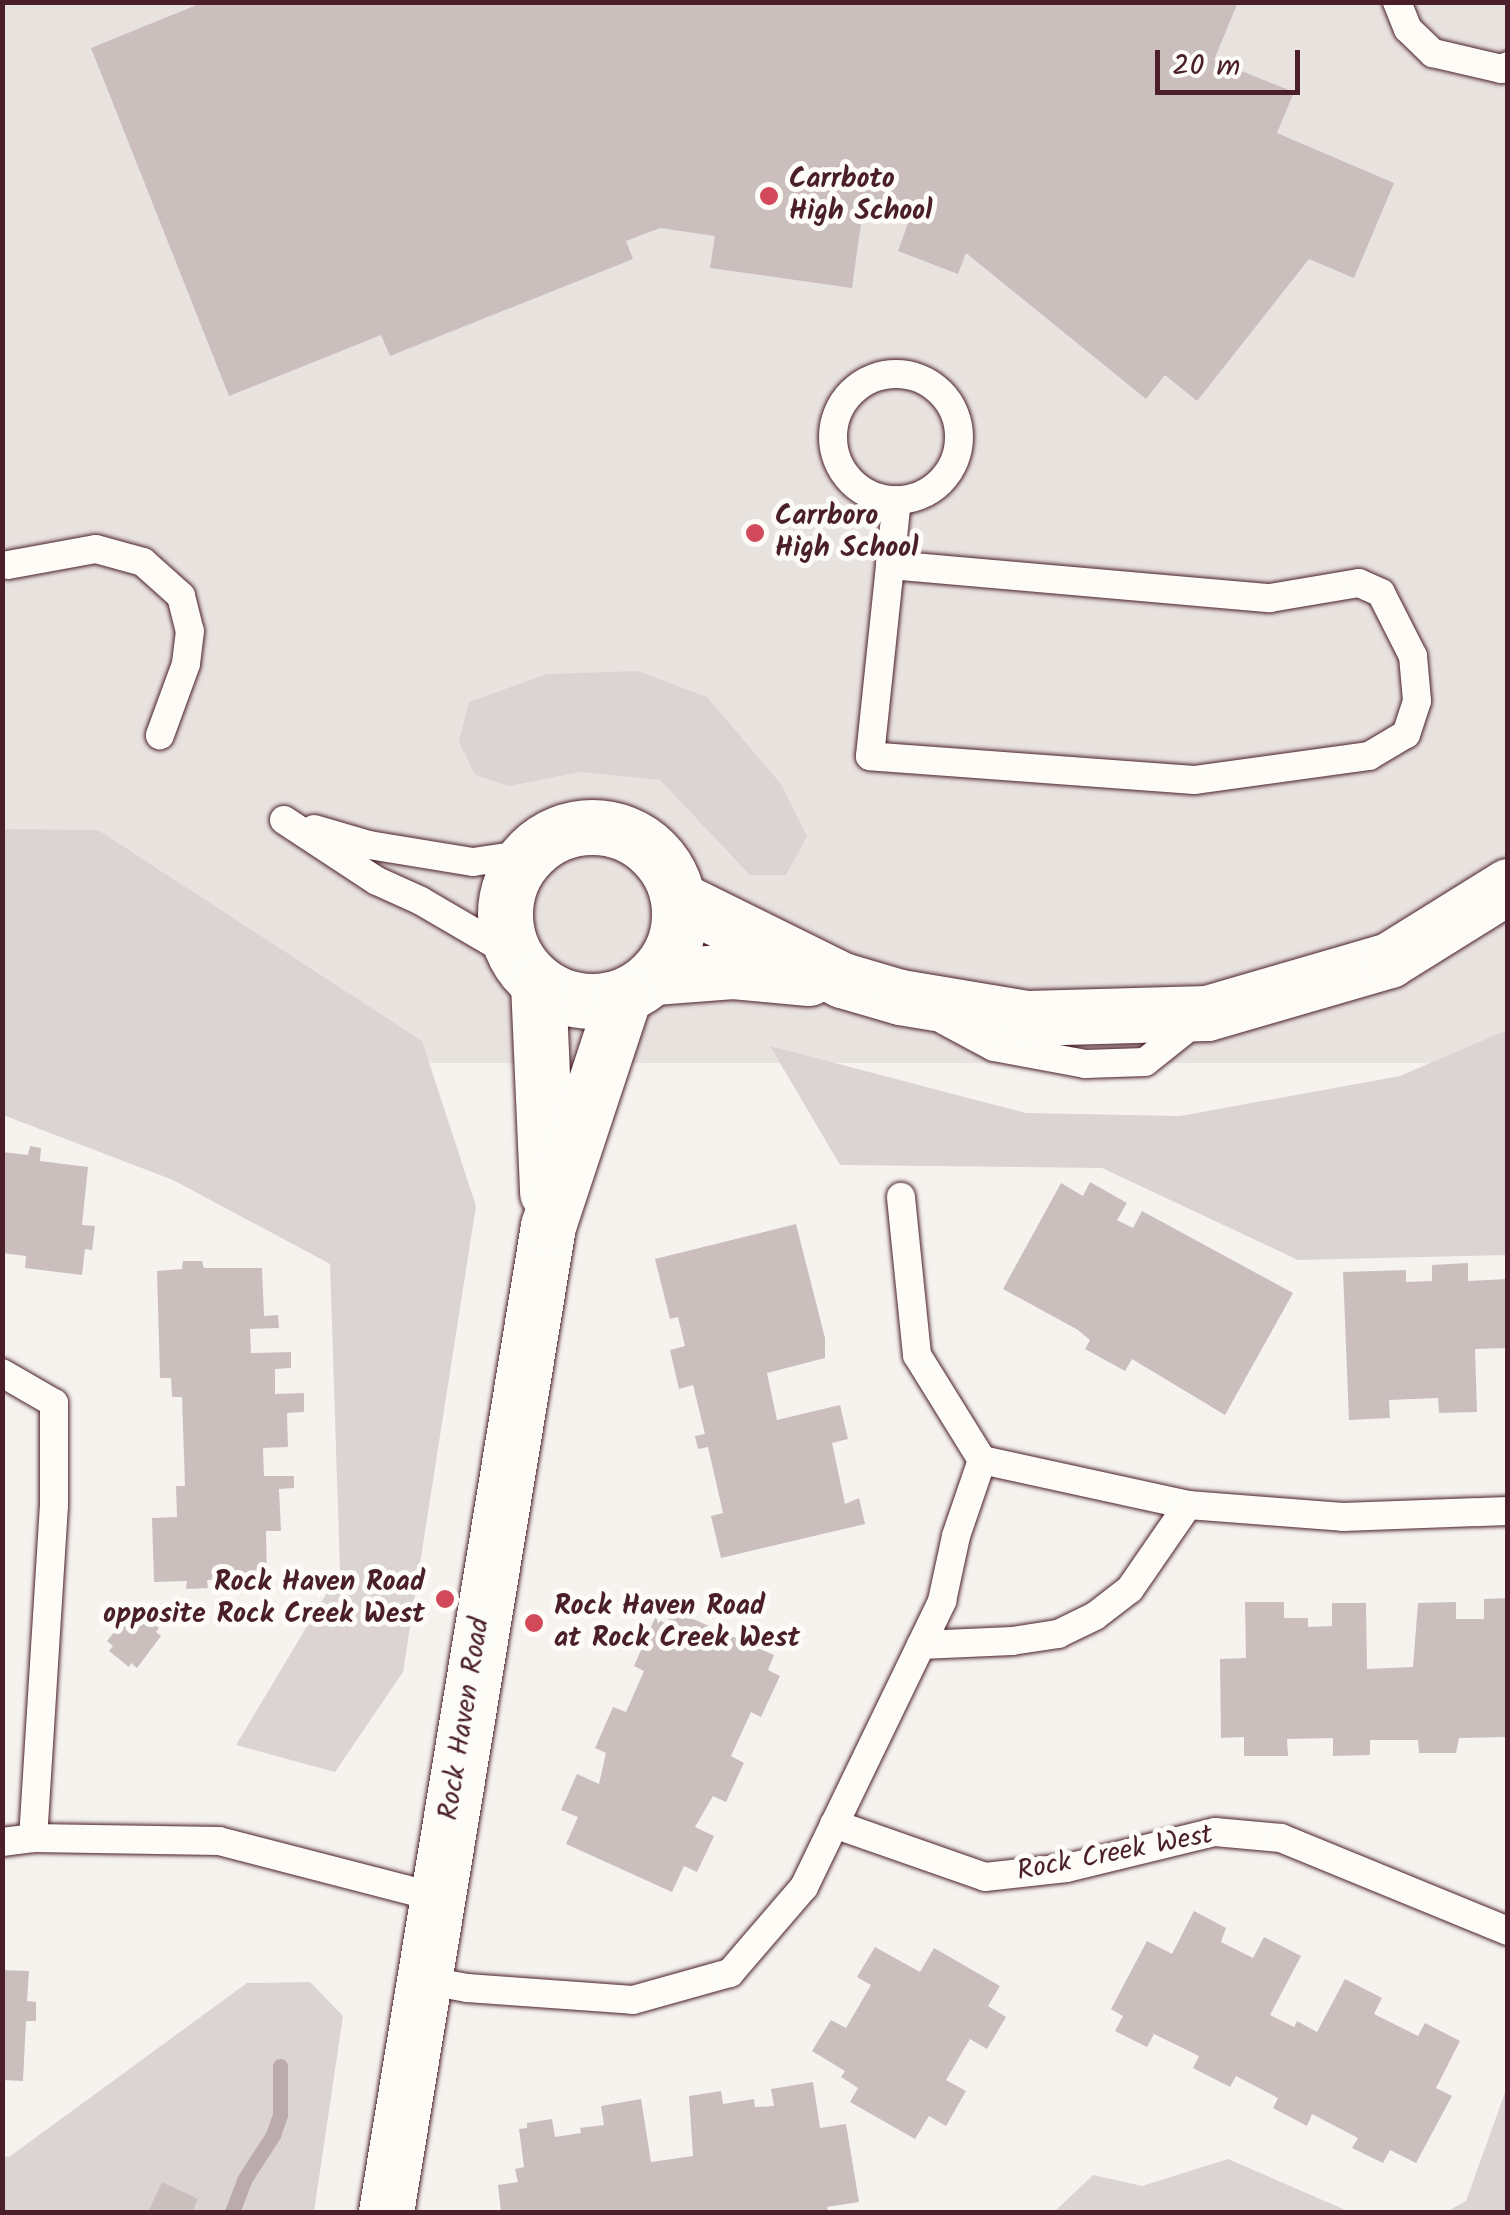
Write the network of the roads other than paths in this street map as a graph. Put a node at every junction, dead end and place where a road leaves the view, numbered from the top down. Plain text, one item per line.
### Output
1 (1397, 2) edge
2 (1508, 66) edge
3 (897, 500) junction
4 (8, 565) dead end
5 (890, 566) junction
6 (160, 735) dead end
7 (528, 854) junction
8 (1508, 886) edge
9 (680, 900) junction
10 (526, 970) junction
11 (842, 980) junction
12 (639, 987) junction
13 (901, 1197) dead end
14 (548, 1226) junction
15 (2, 1373) edge
16 (982, 1460) junction
17 (1188, 1505) junction
18 (1508, 1511) edge
19 (921, 1645) junction
20 (834, 1824) junction
21 (33, 1838) junction
22 (2, 1842) edge
23 (436, 1897) junction
24 (1508, 1932) edge
25 (422, 1980) junction
26 (386, 2212) edge

1 - 2 lane
3 - 3 lane
3 - 5 lane
4 - 6 lane
5 - 5 lane
7 - 9 street
7 - 10 street, Rock Haven Road
7 - 10 lane
8 - 11 street
9 - 11 street
9 - 12 street, Rock Haven Road
10 - 12 street
10 - 14 street, Rock Haven Road
11 - 12 street
12 - 14 street, Rock Haven Road
13 - 16 lane
14 - 23 street, Rock Haven Road
15 - 21 lane
16 - 17 lane
16 - 19 lane
17 - 18 lane
17 - 19 lane
19 - 20 lane
20 - 24 lane, Rock Creek West
20 - 25 lane
21 - 22 lane
21 - 23 lane
23 - 25 street, Rock Haven Road
25 - 26 street, Rock Haven Road

